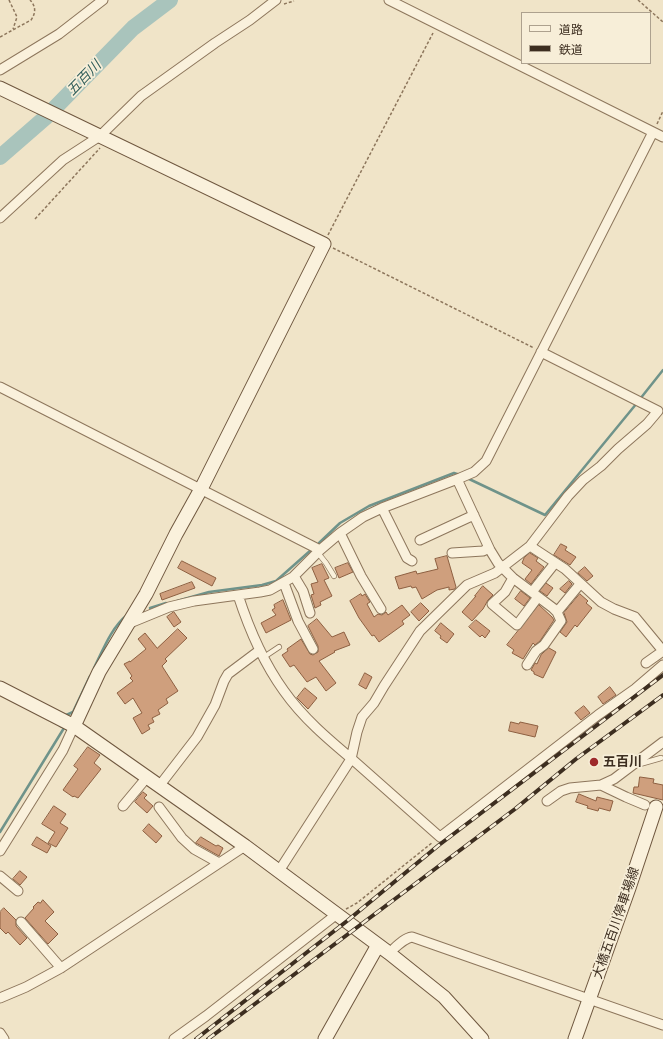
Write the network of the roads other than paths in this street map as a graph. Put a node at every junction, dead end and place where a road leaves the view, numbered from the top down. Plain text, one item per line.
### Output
1 (103, 0) edge
2 (276, 0) edge
3 (389, 0) edge
4 (0, 70) edge
5 (0, 88) edge
6 (653, 132) junction
7 (100, 136) junction
8 (663, 137) edge
9 (0, 218) edge
10 (541, 352) junction
11 (0, 387) edge
12 (459, 478) junction
13 (201, 489) junction
14 (382, 508) junction
15 (474, 515) junction
16 (340, 533) junction
17 (420, 540) dead end
18 (530, 546) junction
19 (489, 548) junction
20 (319, 551) junction
21 (452, 553) dead end
22 (412, 561) dead end
23 (555, 563) junction
24 (502, 568) junction
25 (294, 576) junction
26 (334, 576) dead end
27 (513, 578) junction
28 (284, 583) junction
29 (580, 584) junction
30 (238, 595) junction
31 (535, 595) junction
32 (381, 609) dead end
33 (558, 612) junction
34 (310, 613) dead end
35 (130, 623) junction
36 (279, 647) dead end
37 (313, 649) dead end
38 (663, 651) edge
39 (262, 654) junction
40 (646, 663) dead end
41 (527, 665) dead end
42 (663, 665) edge
43 (0, 688) edge
44 (74, 726) junction
45 (663, 742) edge
46 (661, 758) dead end
47 (351, 759) junction
48 (633, 765) junction
49 (148, 776) junction
50 (160, 785) junction
51 (602, 785) junction
52 (547, 801) dead end
53 (123, 806) dead end
54 (159, 807) dead end
55 (655, 807) edge
56 (245, 846) junction
57 (0, 851) edge
58 (219, 863) junction
59 (279, 871) junction
60 (0, 876) edge
61 (18, 891) dead end
62 (337, 914) junction
63 (21, 922) dead end
64 (378, 945) junction
65 (389, 953) junction
66 (60, 968) junction
67 (0, 998) edge
68 (590, 999) junction
69 (663, 1025) edge
70 (0, 1033) edge
71 (4, 1039) edge
72 (174, 1039) edge
73 (325, 1039) edge
74 (482, 1039) edge
75 (575, 1039) edge

1 - 4 street
2 - 7 street
3 - 6 street
5 - 7 street
6 - 8 street
6 - 10 street
7 - 9 street
7 - 13 street
10 - 12 street
10 - 18 street
11 - 13 street
12 - 14 street
12 - 15 street
13 - 20 street
13 - 35 street
14 - 16 street
14 - 22 street
15 - 17 street
15 - 19 street
16 - 20 street
16 - 32 street
18 - 23 street
18 - 24 street
19 - 21 street
19 - 24 street
20 - 25 street
20 - 26 lane
23 - 29 street
23 - 31 street
24 - 27 street
24 - 47 street
25 - 28 street
25 - 34 street
27 - 31 street
27 - 31 street
28 - 30 street
28 - 37 street
29 - 33 street
29 - 38 street
30 - 35 street
30 - 39 street
31 - 33 street
33 - 41 street
35 - 44 street
36 - 39 lane
38 - 40 street
39 - 47 street
39 - 50 street
42 - 47 street
43 - 44 street
44 - 49 street
44 - 57 street
45 - 48 street
46 - 48 lane
47 - 59 street
48 - 51 street
49 - 50 street
49 - 53 street
50 - 56 street
51 - 52 street
51 - 55 street
54 - 58 street
55 - 68 street, 大橋五百川停車場線
56 - 58 street
56 - 59 street
58 - 66 street
59 - 62 street
60 - 61 street
62 - 64 street
62 - 72 street
63 - 66 street
64 - 65 street
64 - 73 street
65 - 68 street
65 - 74 street
66 - 67 street
68 - 69 street
68 - 75 street, 大橋五百川停車場線
70 - 71 street

